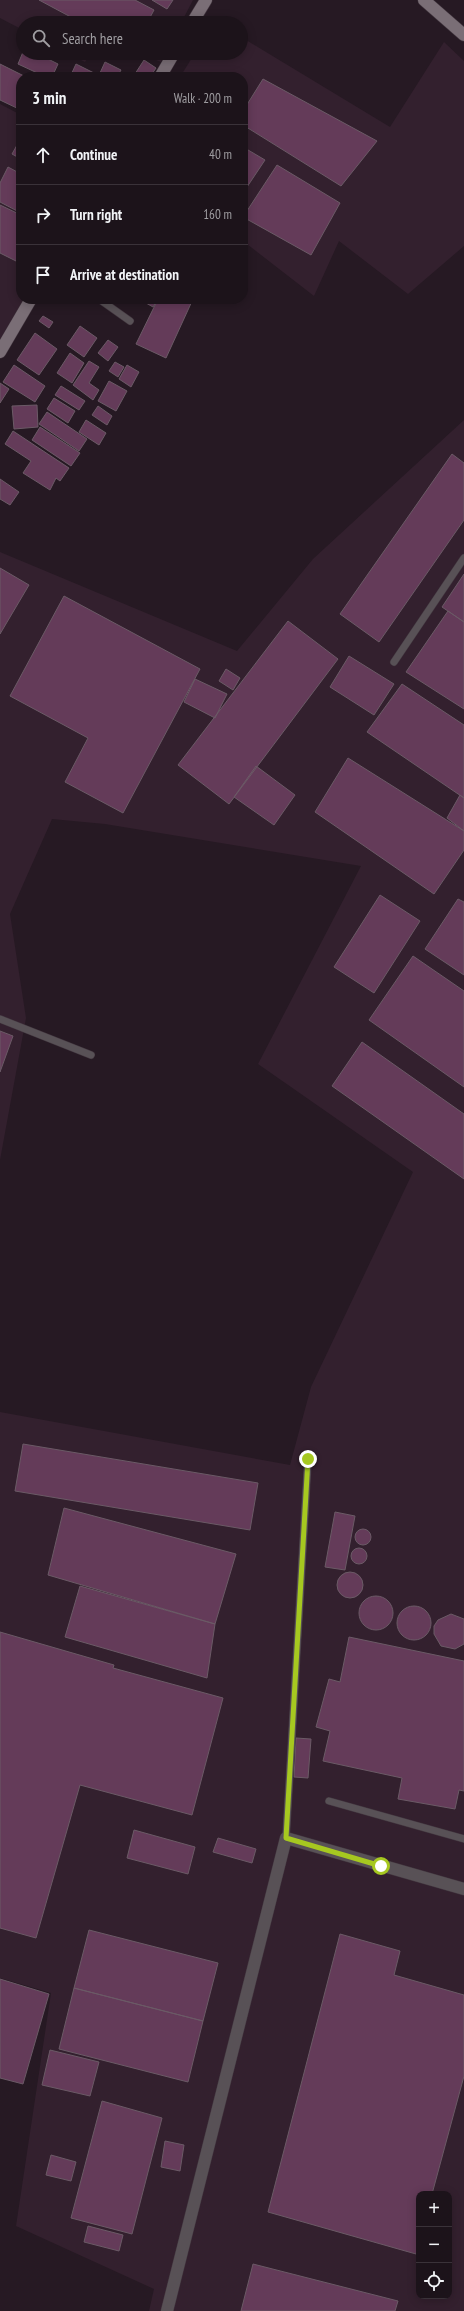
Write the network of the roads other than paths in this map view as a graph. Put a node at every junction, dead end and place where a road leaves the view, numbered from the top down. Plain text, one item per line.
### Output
1 (206, 0) edge
2 (424, 0) edge
3 (196, 16) edge
4 (464, 35) edge
5 (170, 60) edge
6 (163, 72) edge
7 (28, 304) edge
8 (106, 304) edge
9 (130, 321) dead end
10 (0, 352) edge
11 (464, 558) edge
12 (394, 662) dead end
13 (0, 1018) edge
14 (91, 1055) dead end
15 (308, 1459) dead end
16 (329, 1801) dead end
17 (286, 1838) junction
18 (464, 1839) edge
19 (464, 1889) edge
20 (167, 2311) edge

1 - 3 street
2 - 4 street
5 - 6 street
7 - 10 street
8 - 9 lane
11 - 12 lane
13 - 14 lane
15 - 17 lane
16 - 18 lane
17 - 19 street
17 - 20 street

